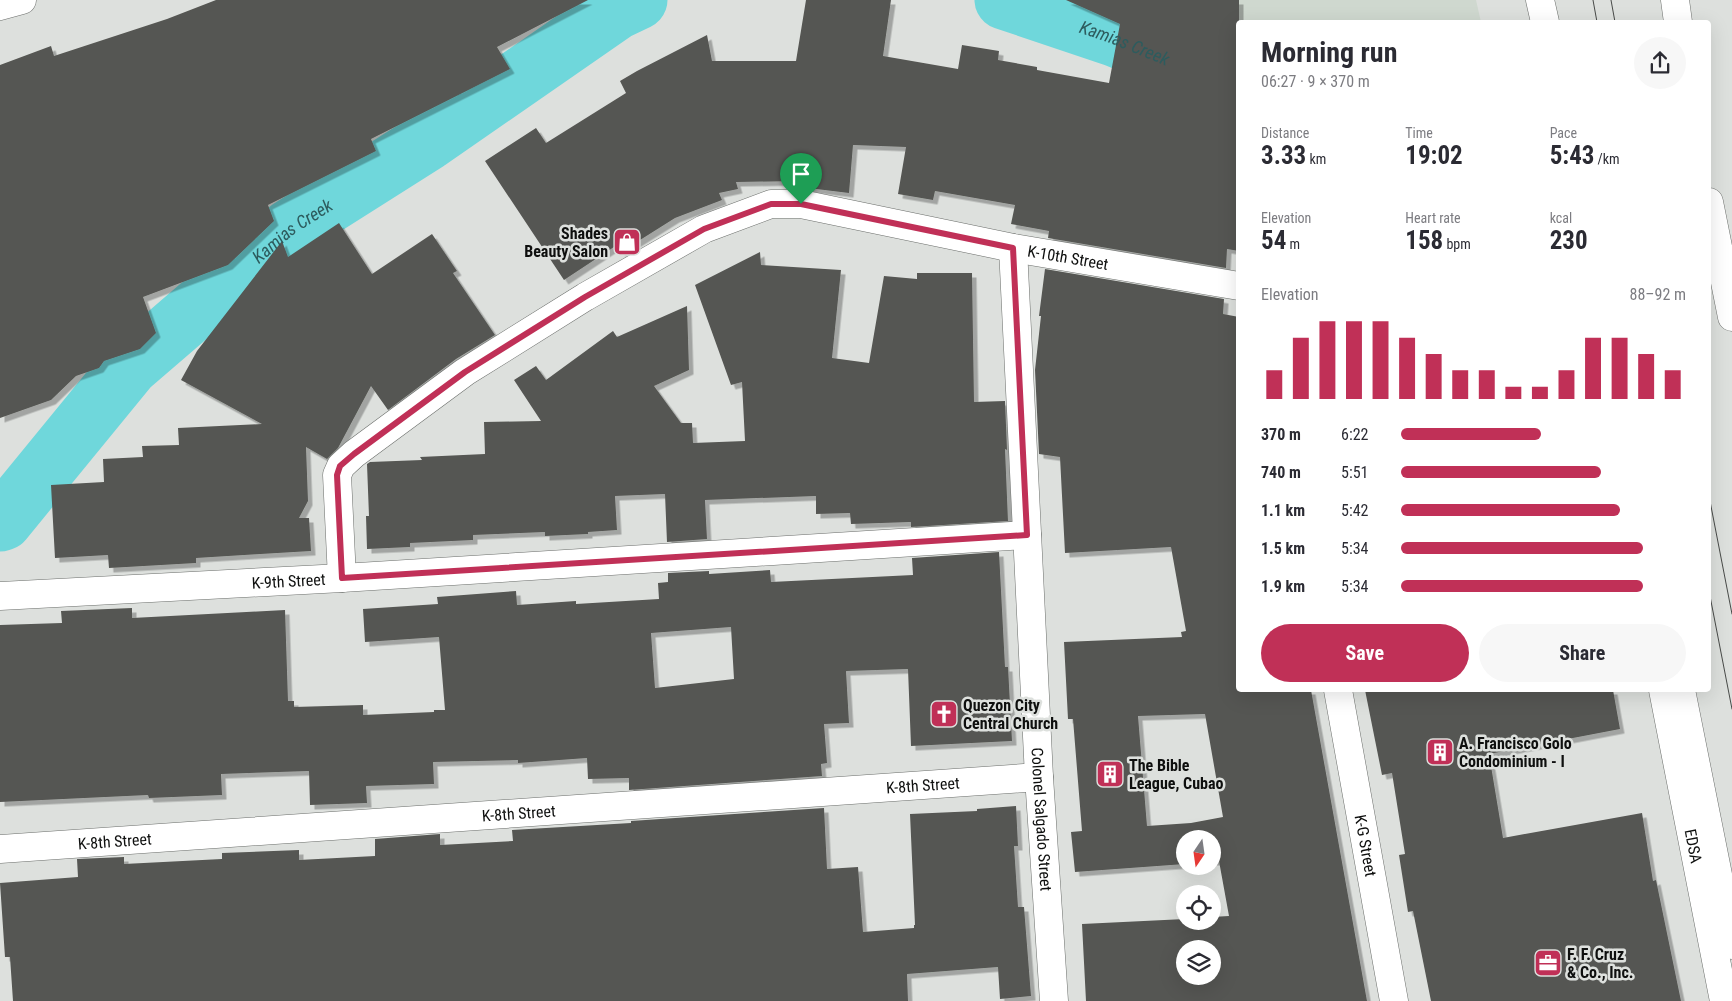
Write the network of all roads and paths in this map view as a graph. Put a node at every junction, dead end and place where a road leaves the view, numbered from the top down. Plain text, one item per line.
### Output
1 (22, 0) edge
2 (1540, 0) edge
3 (1675, 0) edge
4 (0, 6) edge
5 (1544, 20) edge
6 (1678, 20) edge
7 (1711, 212) edge
8 (1013, 248) junction
9 (1236, 285) edge
10 (1732, 317) edge
11 (1027, 535) junction
12 (342, 578) junction
13 (0, 596) edge
14 (1338, 692) edge
15 (1663, 692) edge
16 (1681, 692) edge
17 (1039, 776) junction
18 (0, 850) edge
19 (1732, 945) edge
20 (1054, 1001) edge
21 (1394, 1001) edge
22 (1724, 1001) edge

1 - 4 main road
2 - 5 main road
3 - 6 main road
7 - 10 main road
8 - 9 main road, K-10th Street
8 - 11 main road, Colonel Salgado Street
8 - 12 main road, K-10th Street
11 - 12 main road, K-9th Street
11 - 17 main road, Colonel Salgado Street
12 - 13 main road, K-9th Street
14 - 21 main road, K-G Street
15 - 22 main road, EDSA
16 - 19 main road, EDSA
17 - 18 main road, K-8th Street
17 - 20 main road, Colonel Salgado Street

